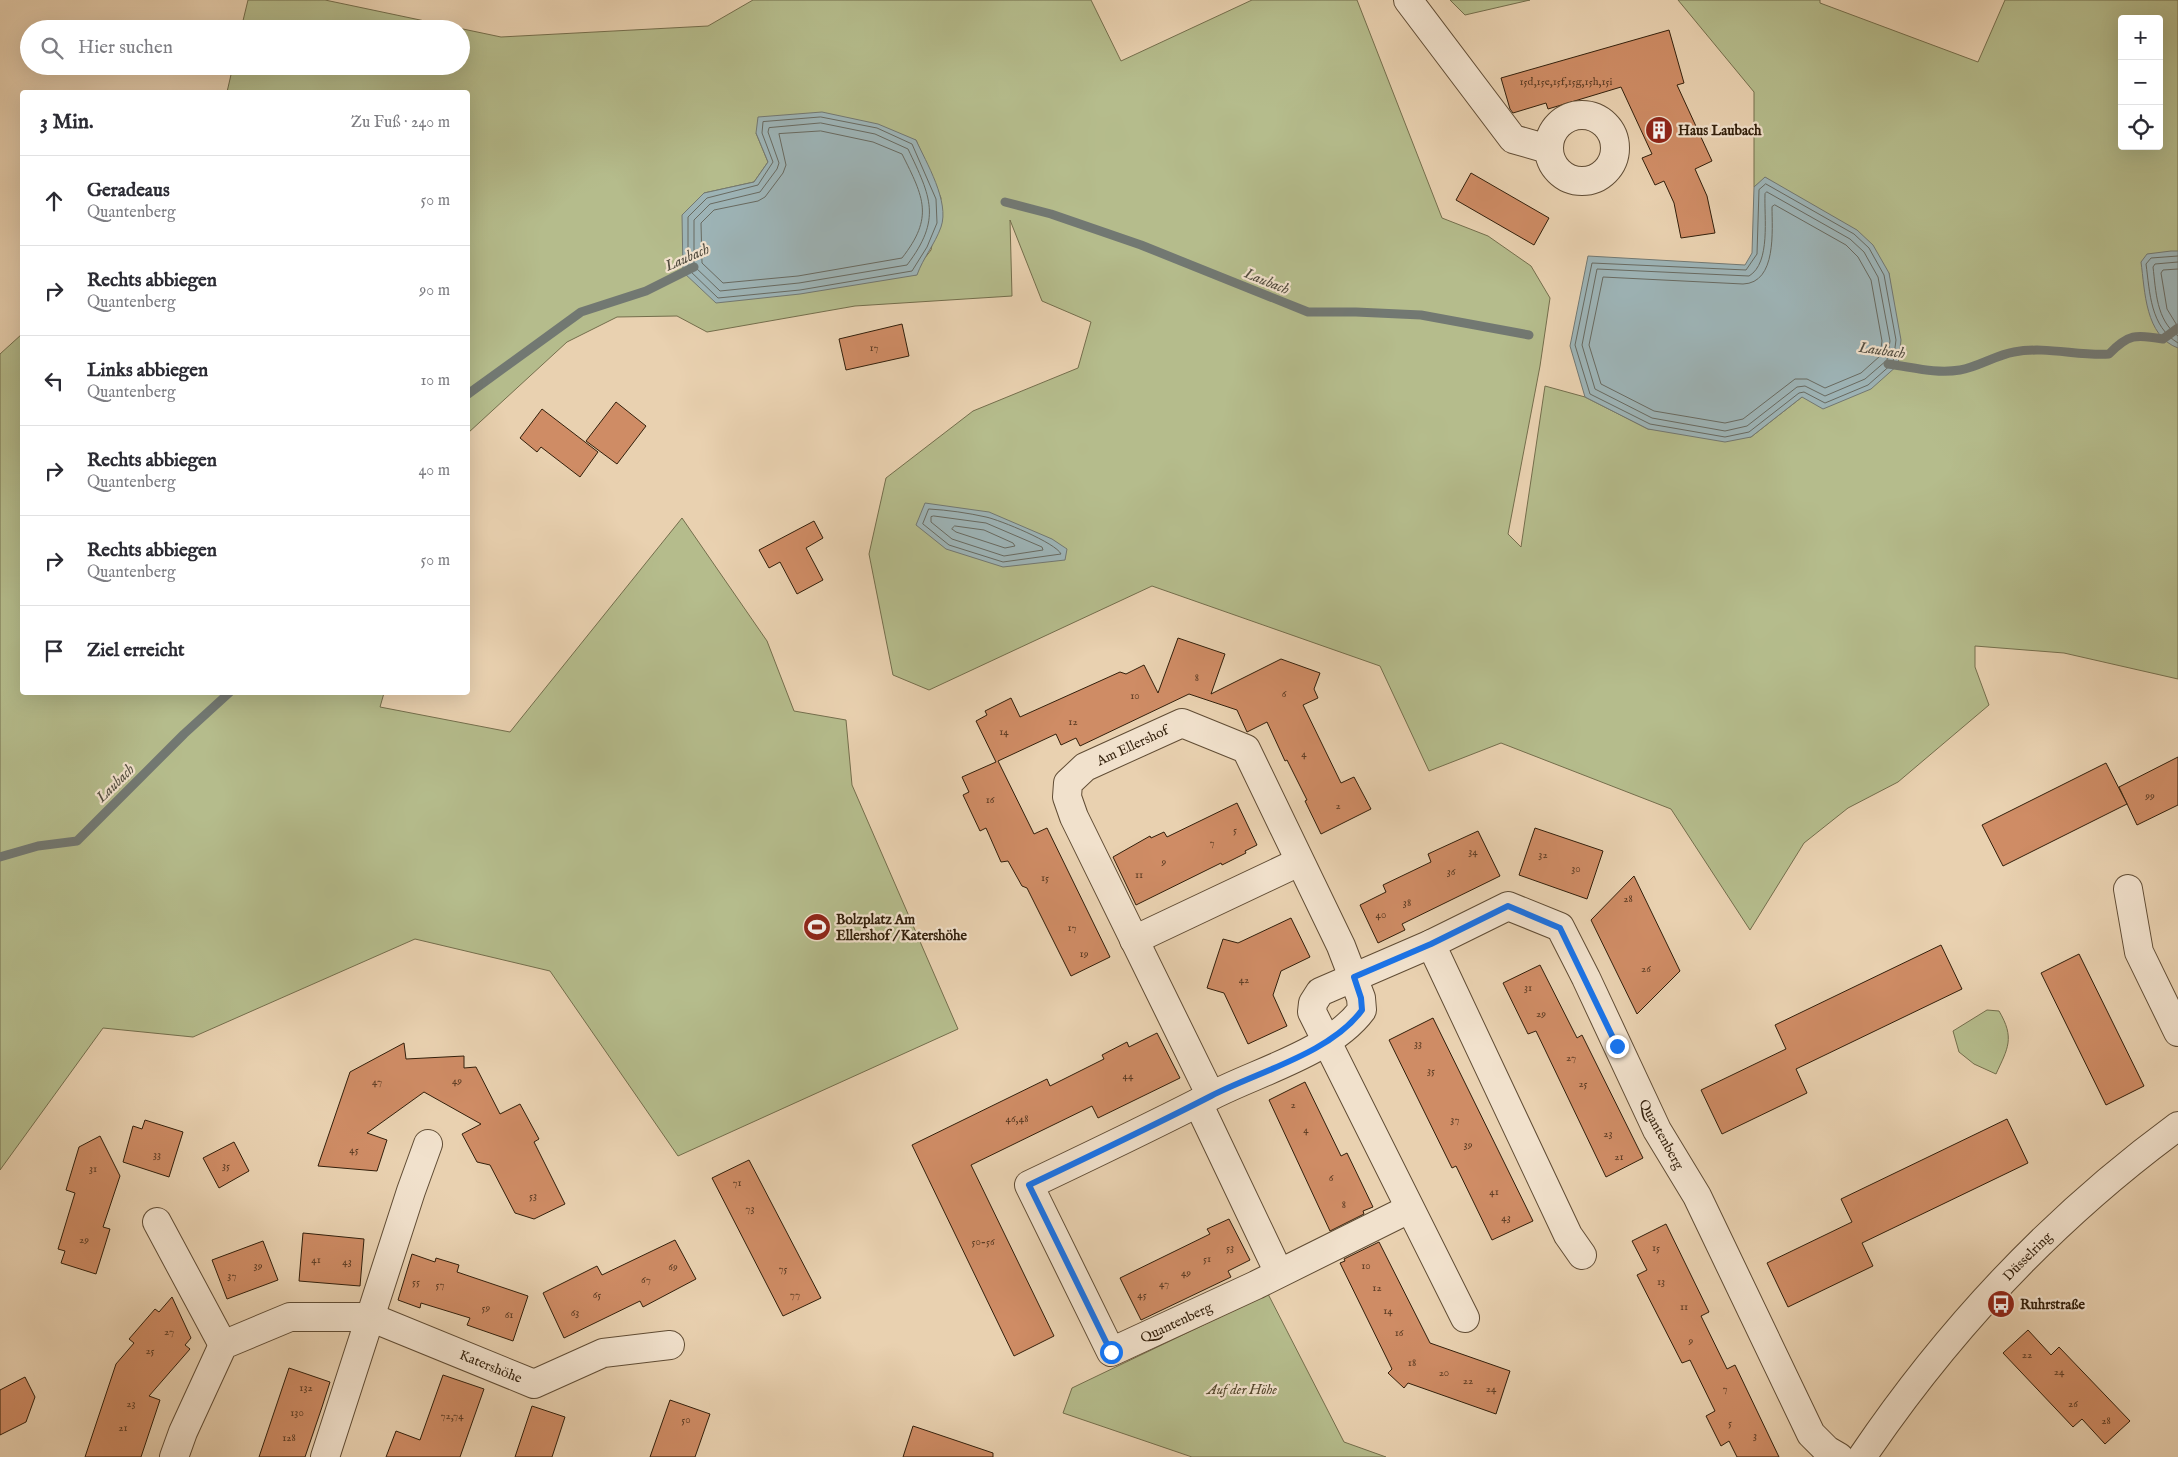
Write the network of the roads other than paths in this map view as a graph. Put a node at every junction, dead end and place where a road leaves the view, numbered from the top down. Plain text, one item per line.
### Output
1 (1408, 0) edge
2 (1548, 149) dead end
3 (1299, 862) junction
4 (2128, 889) dead end
5 (1134, 940) junction
6 (1431, 944) junction
7 (1354, 977) junction
8 (2178, 1032) edge
9 (1327, 1042) junction
10 (1205, 1100) junction
11 (2178, 1126) edge
12 (428, 1144) dead end
13 (1409, 1209) junction
14 (157, 1222) dead end
15 (1582, 1255) dead end
16 (1279, 1273) junction
17 (370, 1317) junction
18 (1465, 1318) dead end
19 (223, 1345) junction
20 (670, 1345) dead end
21 (174, 1457) edge
22 (325, 1457) edge
23 (1839, 1457) edge
24 (1862, 1457) edge

1 - 2 street
3 - 5 street
3 - 5 street, Am Ellershof
3 - 7 street, Am Ellershof
4 - 8 street
5 - 10 street, Am Ellershof
6 - 7 street, Quantenberg
6 - 15 street
6 - 23 street, Quantenberg
7 - 9 street, Quantenberg
7 - 9 street, Quantenberg
9 - 10 street, Quantenberg
9 - 13 street
10 - 16 street
10 - 16 street, Quantenberg
11 - 24 street, Düsselring
12 - 17 street
13 - 16 street, Quantenberg
13 - 18 street
14 - 19 street
17 - 19 street, Katershöhe
17 - 20 street, Katershöhe
17 - 22 street
19 - 21 street

